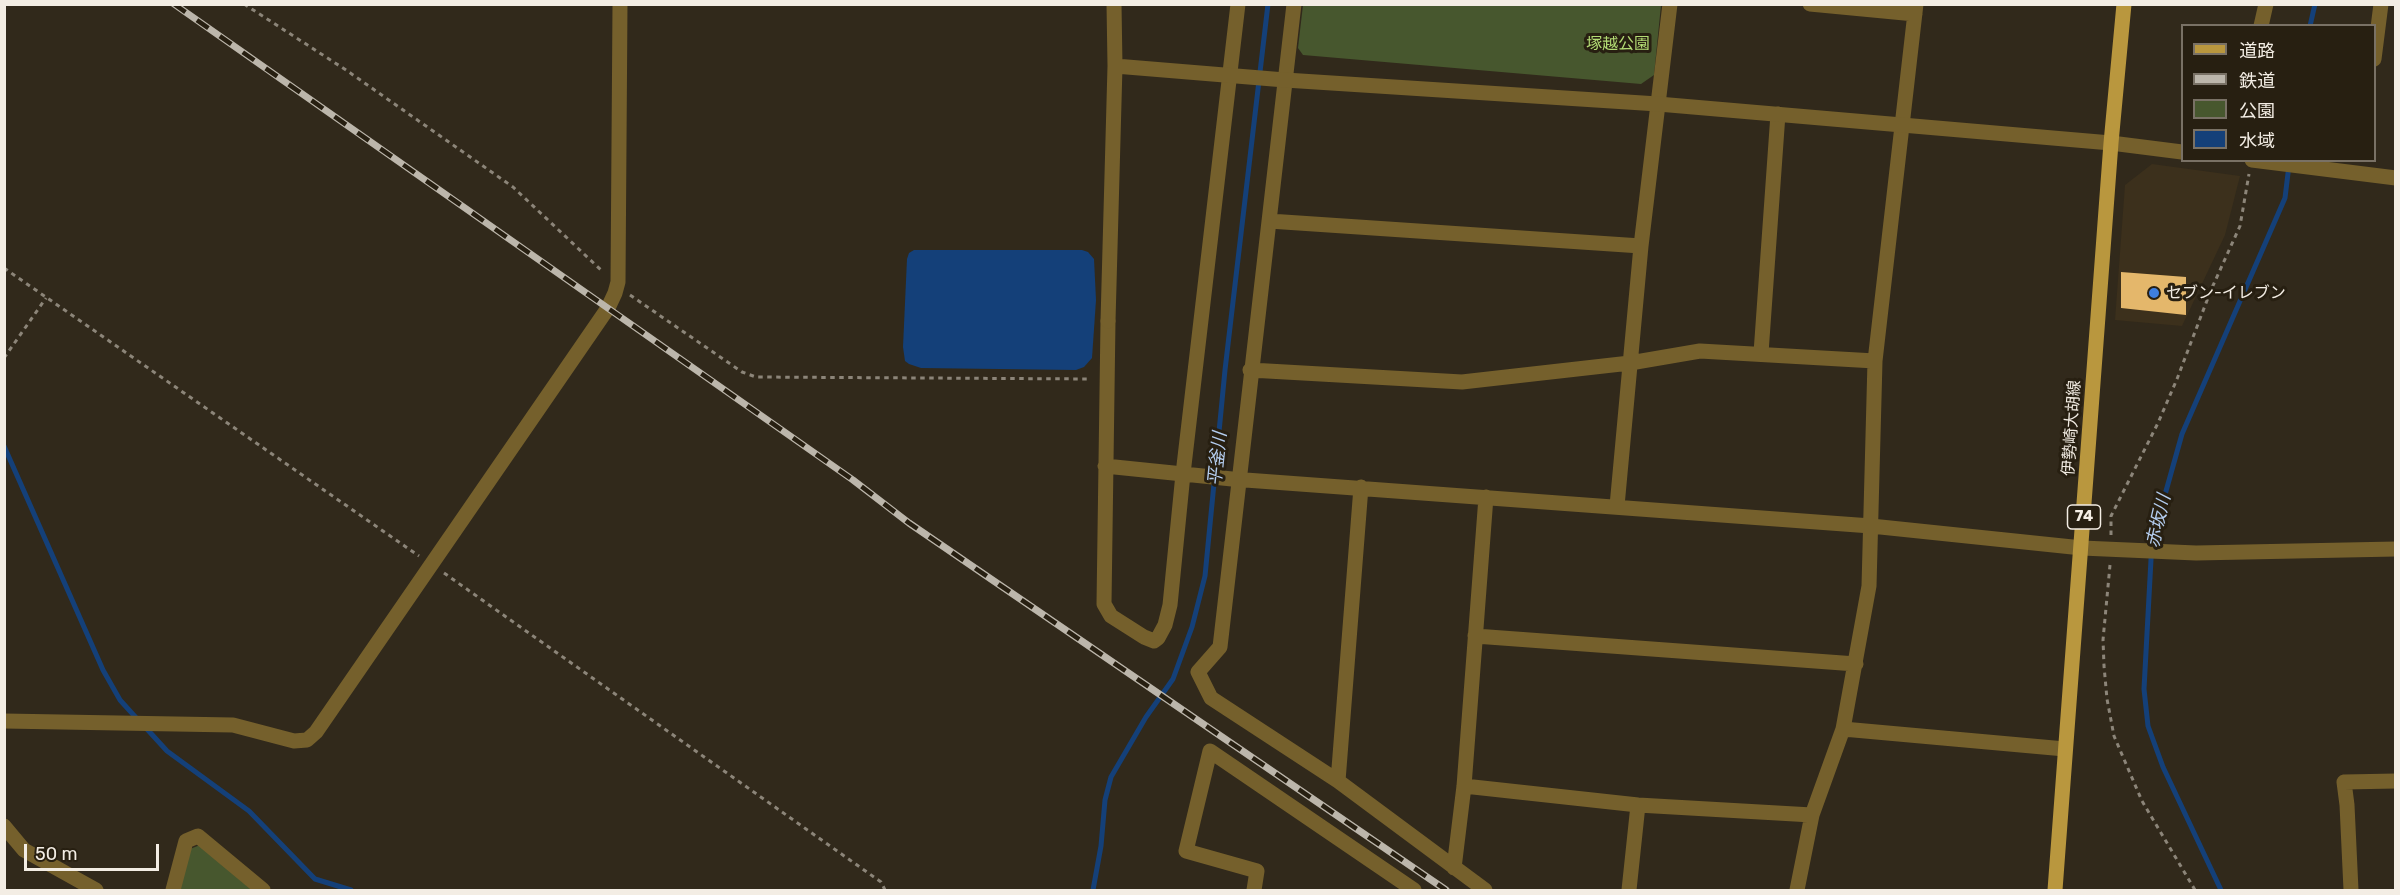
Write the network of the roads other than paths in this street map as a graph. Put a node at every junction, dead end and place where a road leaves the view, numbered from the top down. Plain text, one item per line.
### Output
1 (620, 4) edge
2 (1114, 4) edge
3 (1238, 4) edge
4 (1294, 4) edge
5 (1670, 4) edge
6 (1810, 4) edge
7 (2124, 4) edge
8 (2266, 4) edge
9 (2381, 4) edge
10 (1915, 9) edge
11 (2261, 24) edge
12 (2376, 43) edge
13 (1115, 66) junction
14 (1235, 76) junction
15 (1280, 80) junction
16 (1658, 104) junction
17 (1778, 114) junction
18 (1902, 126) junction
19 (2111, 142) junction
20 (2181, 152) edge
21 (2283, 162) edge
22 (2362, 167) edge
23 (2396, 178) edge
24 (1269, 221) junction
25 (1641, 246) junction
26 (1761, 353) junction
27 (1875, 361) junction
28 (1629, 363) junction
29 (1250, 370) junction
30 (1105, 466) junction
31 (1187, 475) junction
32 (1236, 479) junction
33 (1361, 487) junction
34 (1486, 497) junction
35 (1617, 506) junction
36 (1871, 526) junction
37 (2082, 548) junction
38 (2396, 549) edge
39 (1475, 636) junction
40 (1856, 664) junction
41 (4, 721) edge
42 (1843, 729) junction
43 (2065, 749) junction
44 (1338, 781) junction
45 (2396, 782) edge
46 (1464, 786) junction
47 (1638, 805) junction
48 (1812, 816) junction
49 (4, 826) edge
50 (1454, 868) junction
51 (87, 888) edge
52 (173, 891) edge
53 (263, 891) edge
54 (1254, 891) edge
55 (1413, 891) edge
56 (1485, 891) edge
57 (1629, 891) edge
58 (1797, 891) edge
59 (2055, 891) edge
60 (2351, 891) edge

1 - 41 street
2 - 13 street
3 - 14 street
4 - 15 street
5 - 16 street
6 - 10 street
7 - 19 main road, 伊勢崎大胡線 / 74
8 - 11 street
9 - 12 street
10 - 18 street
13 - 14 street
13 - 30 street
14 - 15 street
14 - 31 street
15 - 16 street
15 - 24 street
16 - 17 street
16 - 25 street
17 - 18 street
17 - 26 street
18 - 19 street
18 - 27 street
19 - 20 street
19 - 37 main road, 伊勢崎大胡線 / 74
21 - 22 street
22 - 23 street
24 - 25 street
24 - 29 street
25 - 28 street
26 - 27 street
26 - 28 street
27 - 36 street
28 - 29 street
28 - 35 street
29 - 32 street
30 - 31 street
30 - 31 street
31 - 32 street
32 - 33 street
32 - 44 street
33 - 34 street
33 - 44 street
34 - 35 street
34 - 39 street
35 - 36 street
36 - 37 street
36 - 40 street
37 - 38 street
37 - 43 main road, 伊勢崎大胡線 / 74
39 - 40 street
39 - 46 street
40 - 42 street
42 - 43 street
42 - 48 street
43 - 59 main road, 伊勢崎大胡線 / 74
44 - 50 street
45 - 60 street
46 - 47 street
46 - 50 street
47 - 48 street
47 - 57 street
48 - 58 street
49 - 51 street
50 - 56 street
52 - 53 street
54 - 55 street

